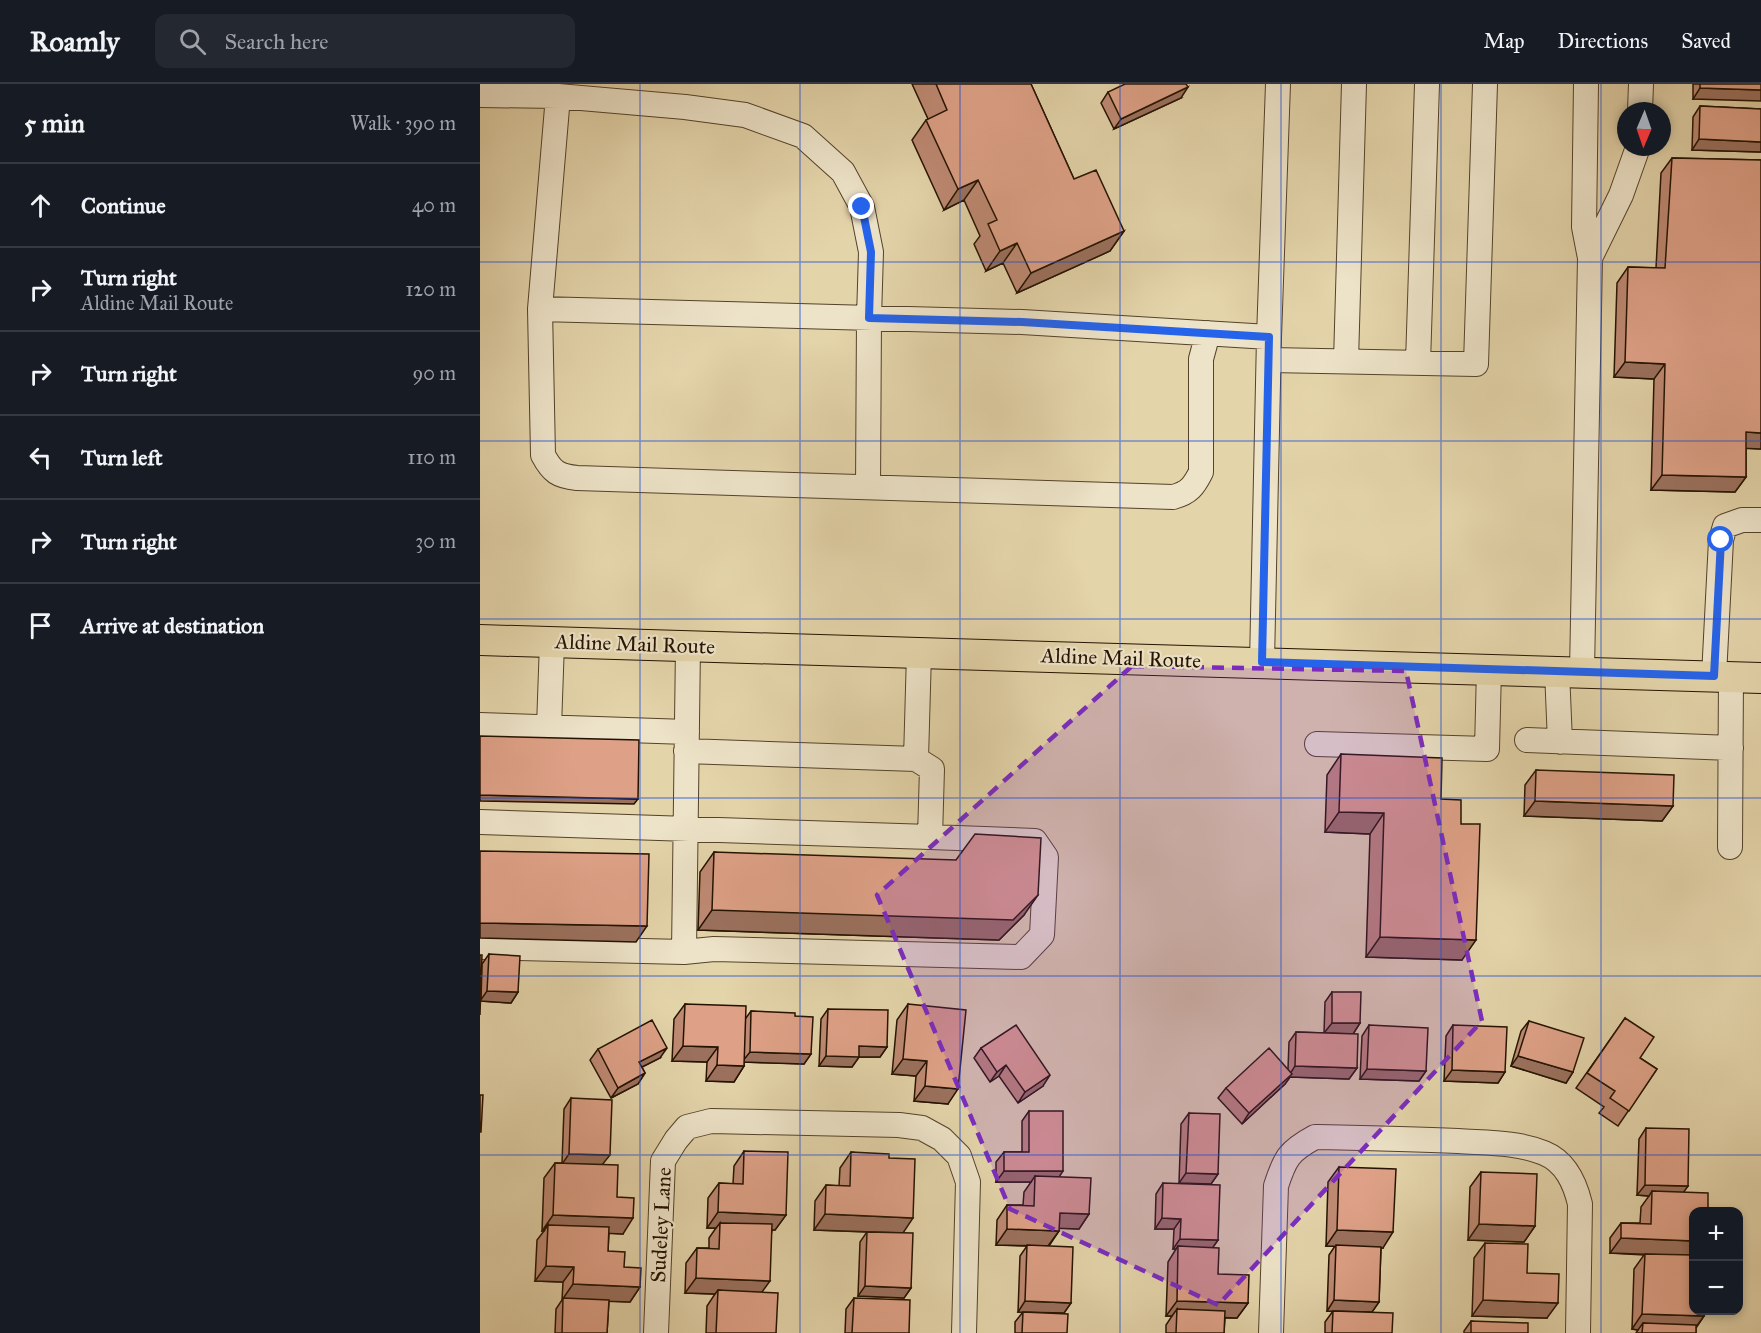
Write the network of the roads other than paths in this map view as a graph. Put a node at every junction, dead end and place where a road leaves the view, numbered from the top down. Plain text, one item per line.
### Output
1 (1278, 84) edge
2 (1354, 84) edge
3 (1427, 84) edge
4 (1485, 84) edge
5 (1586, 84) edge
6 (1641, 84) edge
7 (480, 95) edge
8 (558, 96) junction
9 (1640, 102) edge
10 (1635, 156) edge
11 (1590, 258) junction
12 (540, 309) junction
13 (869, 318) junction
14 (1208, 333) junction
15 (1269, 348) junction
16 (1346, 361) junction
17 (1418, 363) junction
18 (868, 487) junction
19 (1761, 520) edge
20 (480, 640) edge
21 (552, 642) junction
22 (688, 646) junction
23 (919, 652) junction
24 (1262, 662) junction
25 (1489, 669) junction
26 (1569, 671) junction
27 (1723, 676) junction
28 (1761, 678) edge
29 (480, 725) edge
30 (542, 733) junction
31 (1527, 740) dead end
32 (686, 741) junction
33 (1560, 742) junction
34 (1317, 744) dead end
35 (1731, 748) junction
36 (916, 759) junction
37 (480, 822) edge
38 (685, 828) junction
39 (930, 837) junction
40 (1730, 847) dead end
41 (480, 947) edge
42 (684, 952) junction
43 (656, 1333) edge
44 (964, 1333) edge
45 (1271, 1333) edge
46 (1578, 1333) edge

1 - 15 street
2 - 16 street
3 - 17 street
4 - 17 street
5 - 11 street
6 - 9 street
7 - 8 street
8 - 12 street
8 - 13 street
10 - 11 street
11 - 26 street
12 - 13 street
12 - 18 street
13 - 14 street
13 - 18 street
14 - 15 street
14 - 18 street
15 - 16 street
15 - 24 street
16 - 17 street
19 - 27 street
20 - 21 main road, Aldine Mail Route
21 - 22 main road, Aldine Mail Route
21 - 30 street
22 - 23 main road, Aldine Mail Route
22 - 32 street
23 - 24 main road, Aldine Mail Route
23 - 36 street
24 - 25 main road, Aldine Mail Route
25 - 26 main road, Aldine Mail Route
25 - 34 street
26 - 27 main road, Aldine Mail Route
26 - 33 street
27 - 28 main road, Aldine Mail Route
27 - 35 street
29 - 30 street
30 - 32 street
31 - 33 street
32 - 36 street
32 - 38 street
33 - 35 street
35 - 40 street
36 - 39 street
37 - 38 street
38 - 39 street
38 - 42 street
39 - 42 street
41 - 42 street
43 - 44 street, Sudeley Lane
45 - 46 street

